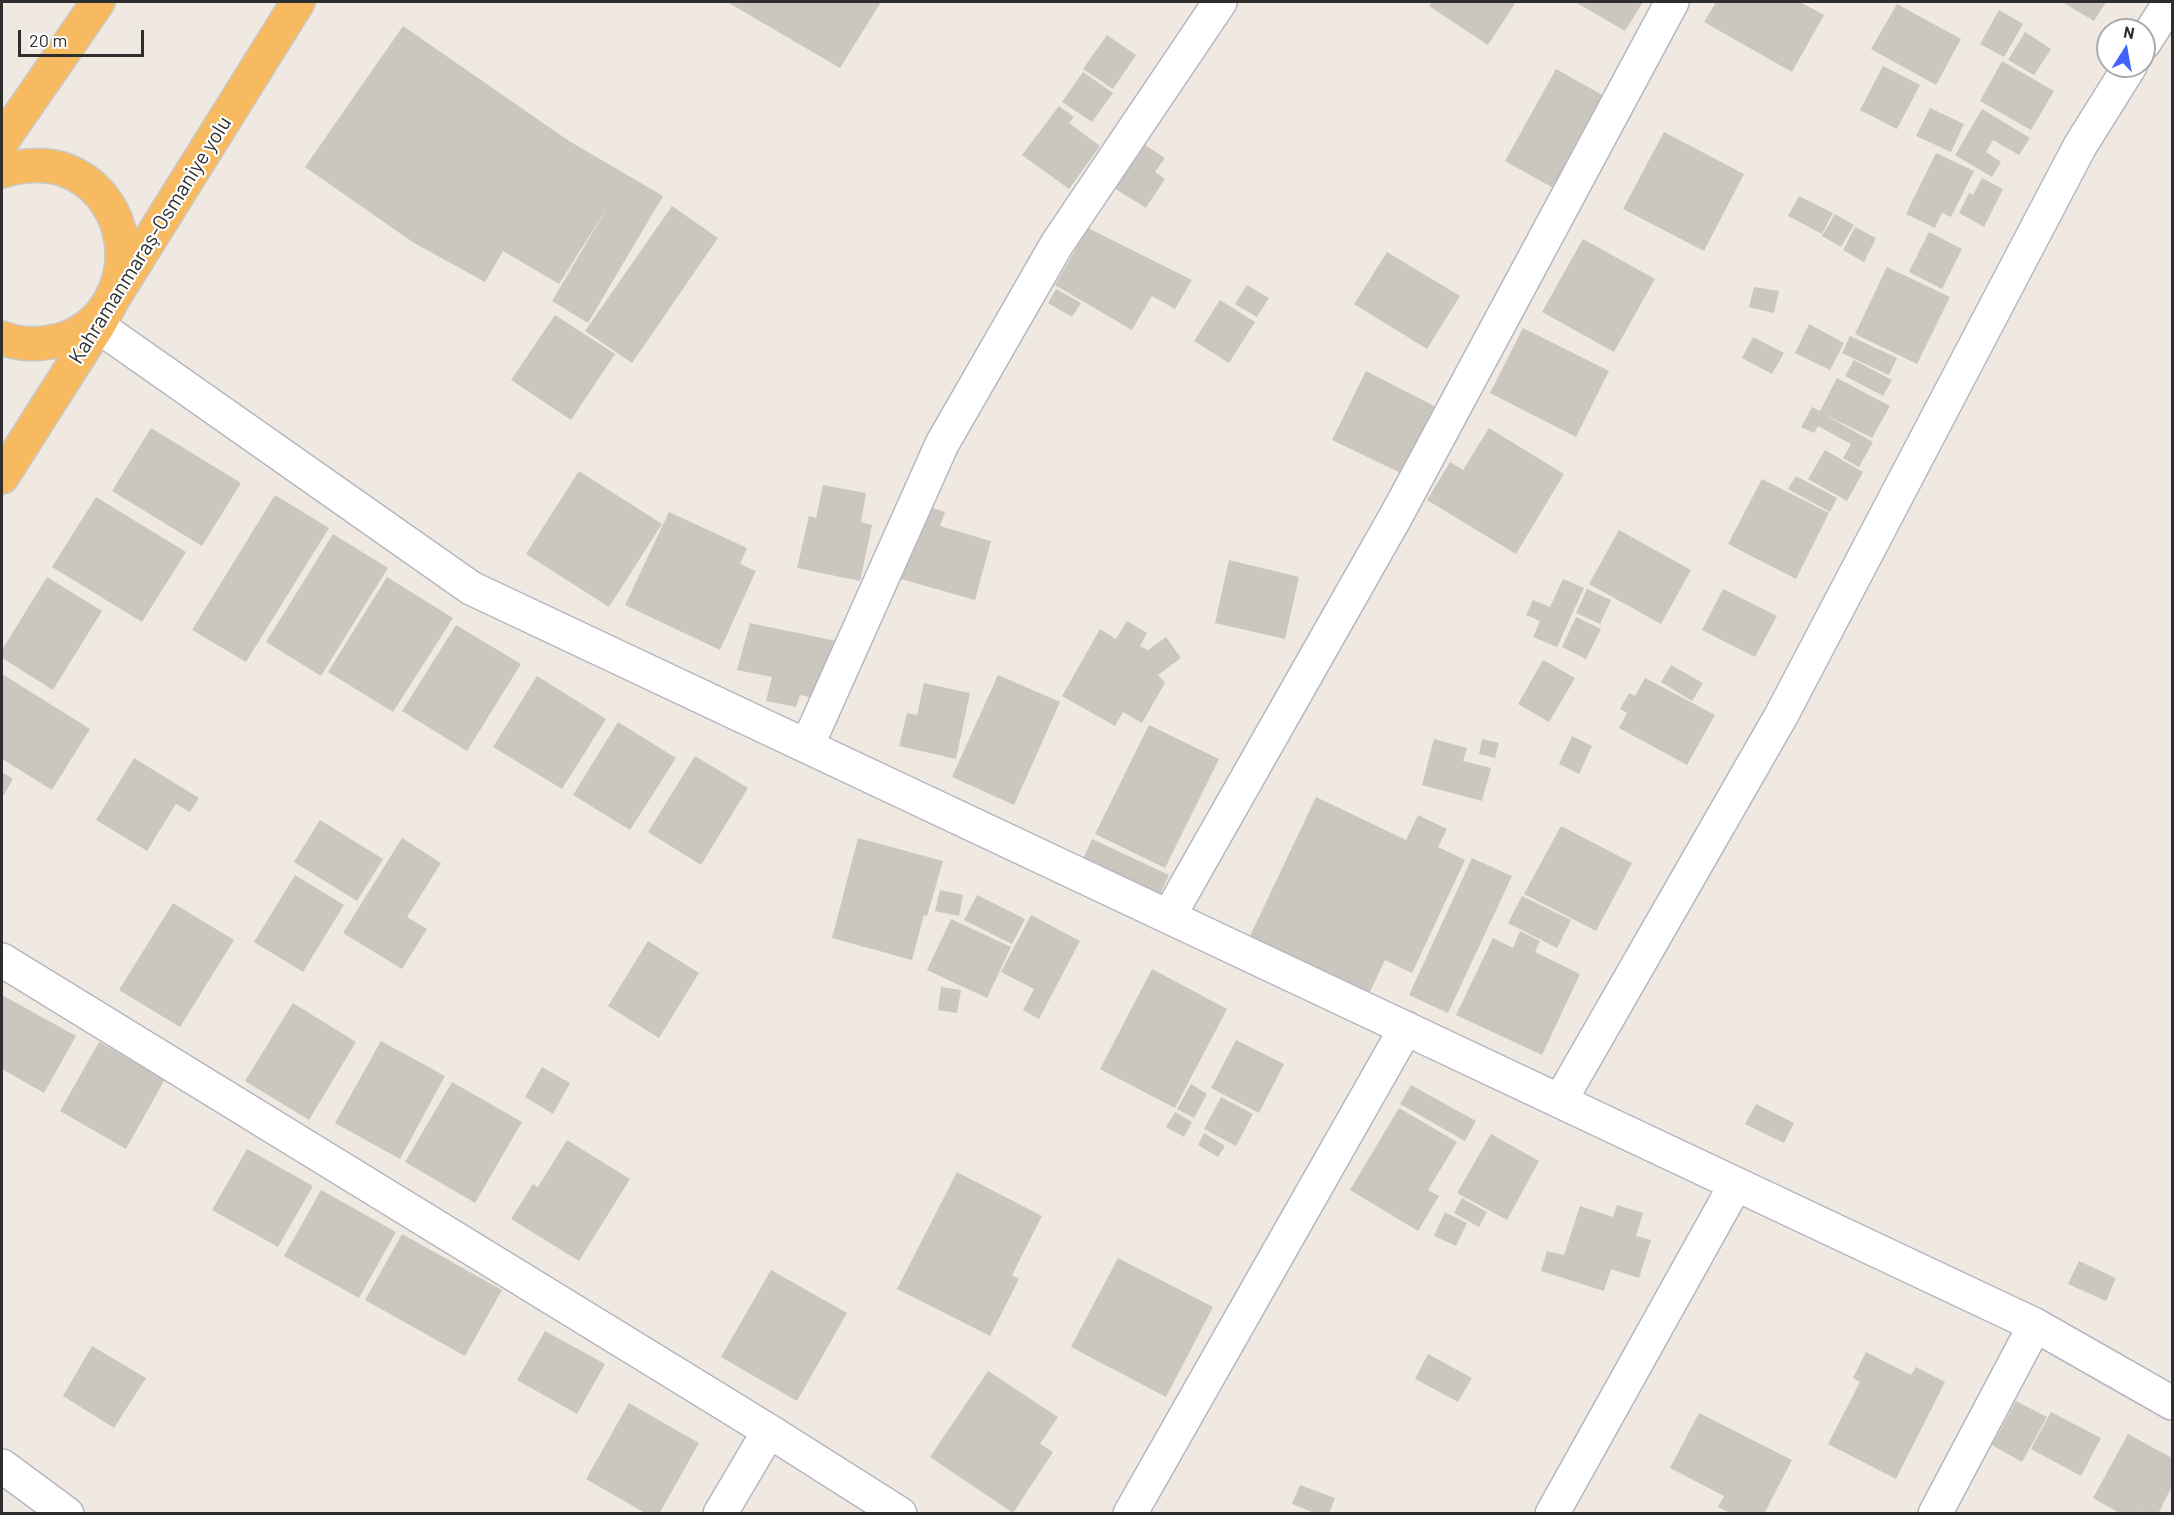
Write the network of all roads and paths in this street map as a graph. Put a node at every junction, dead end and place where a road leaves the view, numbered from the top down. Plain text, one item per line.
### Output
1 (98, 2) edge
2 (298, 2) edge
3 (1221, 2) edge
4 (1672, 2) edge
5 (2172, 4) edge
6 (2156, 24) edge
7 (2122, 78) edge
8 (2, 141) edge
9 (2, 171) edge
10 (114, 297) junction
11 (98, 326) junction
12 (2, 338) edge
13 (2, 477) edge
14 (807, 746) junction
15 (1169, 916) junction
16 (2, 960) edge
17 (1406, 1028) junction
18 (1560, 1101) junction
19 (1737, 1184) junction
20 (2035, 1325) junction
21 (2172, 1403) edge
22 (770, 1431) junction
23 (2, 1466) edge
24 (67, 1514) edge
25 (720, 1514) edge
26 (900, 1514) edge
27 (1130, 1514) edge
28 (1552, 1514) edge
29 (1935, 1514) edge

1 - 8 highway
2 - 10 highway, Kahramanmaraş-Osmaniye yolu
3 - 14 street
4 - 15 street
5 - 6 street
7 - 18 street
9 - 10 highway
10 - 11 highway, Kahramanmaraş-Osmaniye yolu
10 - 12 highway
11 - 13 highway, Kahramanmaraş-Osmaniye yolu
11 - 14 street
14 - 15 street
15 - 17 street
16 - 22 street
17 - 18 street
17 - 27 street
18 - 19 street
19 - 20 street
19 - 28 street
20 - 21 street
20 - 29 street
22 - 25 street
22 - 26 street
23 - 24 street

